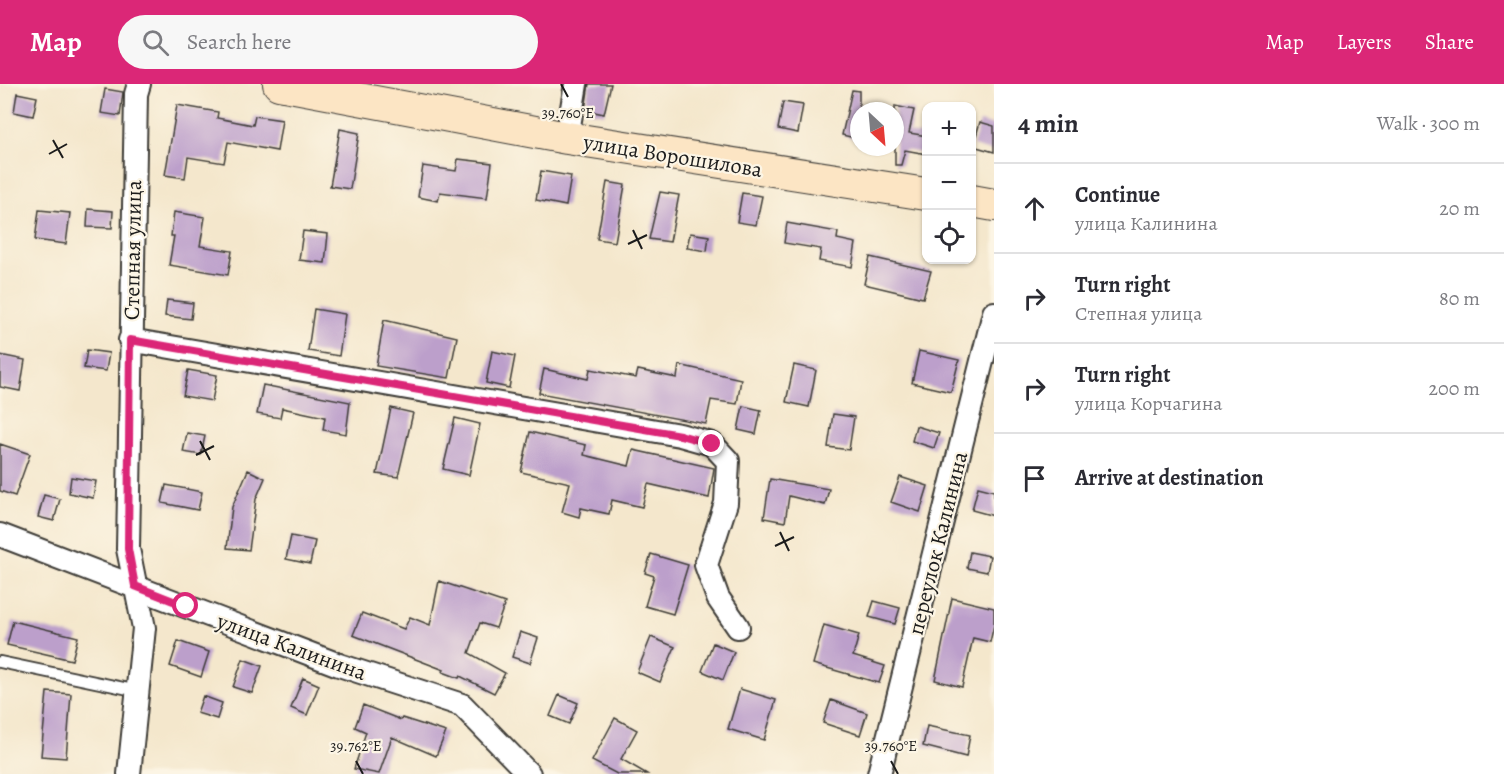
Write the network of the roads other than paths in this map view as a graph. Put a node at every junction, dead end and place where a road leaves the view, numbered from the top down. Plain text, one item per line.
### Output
1 (139, 84) edge
2 (279, 84) edge
3 (576, 84) edge
4 (567, 138) junction
5 (922, 193) edge
6 (976, 202) edge
7 (994, 205) edge
8 (994, 312) edge
9 (130, 340) junction
10 (0, 535) edge
11 (135, 586) junction
12 (738, 627) dead end
13 (0, 662) edge
14 (138, 691) junction
15 (129, 774) edge
16 (529, 774) edge
17 (879, 774) edge

1 - 9 street, Степная улица
2 - 4 main road, улица Ворошилова
3 - 4 street
4 - 5 main road, улица Ворошилова
6 - 7 main road
8 - 17 street, переулок Калинина
9 - 11 street, Степная улица
9 - 12 street
10 - 11 street, улица Калинина
11 - 14 street, Степная улица
11 - 16 street, улица Калинина
13 - 14 lane
14 - 15 street, Степная улица

